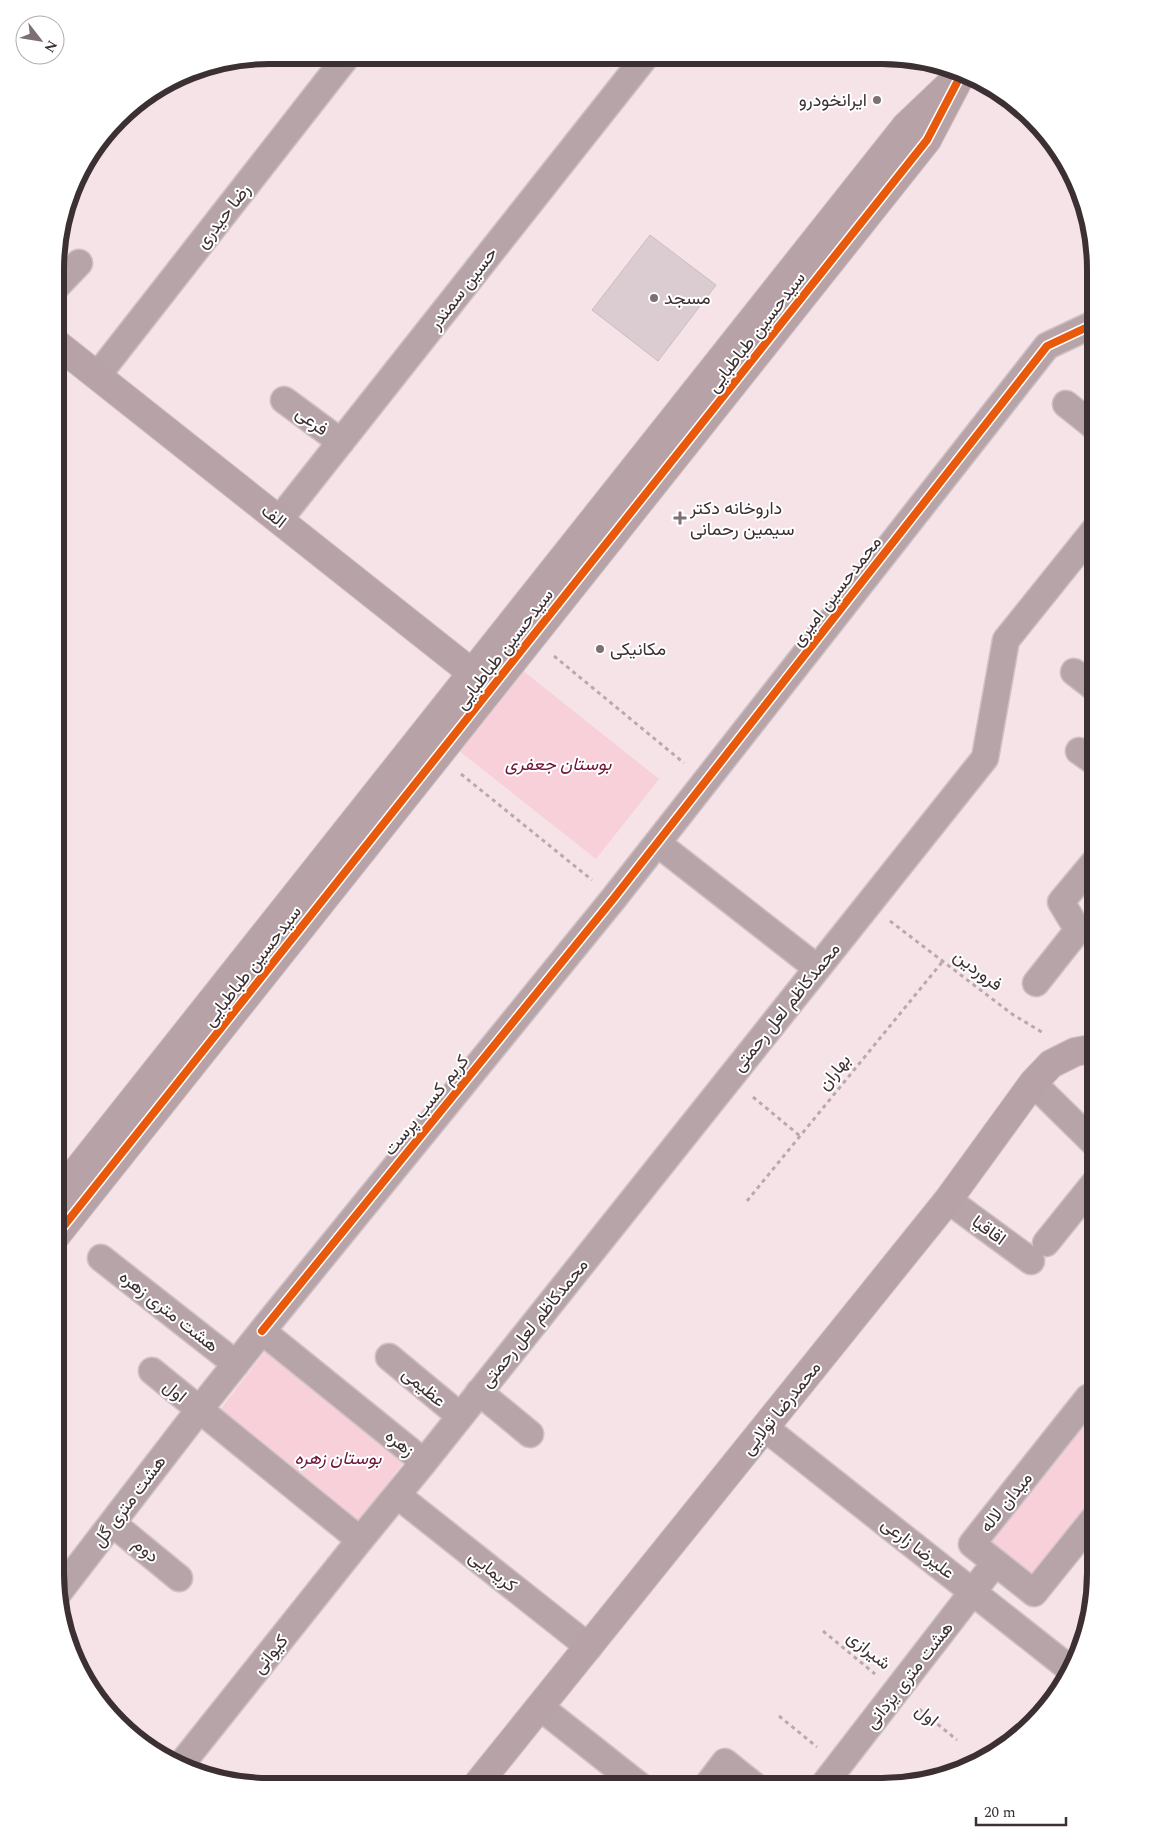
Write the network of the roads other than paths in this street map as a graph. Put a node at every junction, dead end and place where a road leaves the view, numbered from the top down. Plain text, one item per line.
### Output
1 (341, 64) edge
2 (640, 64) edge
3 (955, 77) edge
4 (958, 78) edge
5 (79, 263) dead end
6 (64, 279) edge
7 (1087, 327) edge
8 (64, 350) edge
9 (97, 376) junction
10 (284, 400) dead end
11 (1066, 404) dead end
12 (1087, 421) edge
13 (341, 442) junction
14 (279, 520) junction
15 (1087, 539) edge
16 (1074, 672) dead end
17 (482, 681) junction
18 (1087, 682) edge
19 (657, 842) junction
20 (1087, 871) edge
21 (614, 898) joint
22 (818, 968) junction
23 (1036, 984) dead end
24 (1085, 1050) edge
25 (1033, 1083) junction
26 (1087, 1136) edge
27 (64, 1187) edge
28 (1087, 1192) edge
29 (948, 1200) junction
30 (64, 1227) edge
31 (101, 1258) dead end
32 (262, 1331) junction
33 (389, 1357) dead end
34 (236, 1364) junction
35 (152, 1372) dead end
36 (479, 1392) junction
37 (1087, 1399) edge
38 (199, 1410) junction
39 (460, 1416) junction
40 (765, 1428) junction
41 (530, 1434) dead end
42 (424, 1462) junction
43 (397, 1495) junction
44 (112, 1523) junction
45 (1087, 1527) edge
46 (360, 1540) junction
47 (996, 1563) junction
48 (179, 1578) dead end
49 (64, 1585) edge
50 (973, 1592) junction
51 (589, 1647) junction
52 (1065, 1665) edge
53 (540, 1707) junction
54 (184, 1760) edge
55 (482, 1778) edge
56 (630, 1778) edge
57 (712, 1778) edge
58 (745, 1778) edge
59 (829, 1778) edge

1 - 9 street, رضا حیدری
2 - 13 street, حسین سمندر
3 - 17 street, سیدحسین طباطبایی
4 - 17 street, سیدحسین طباطبایی
5 - 6 street
7 - 19 street, محمدحسین امیری
8 - 9 street, الف
9 - 14 street, الف
10 - 13 street, فرعی
11 - 12 street
13 - 14 street, حسین سمندر
14 - 17 street, الف
15 - 22 street, محمدکاظم لعل رحمتی
16 - 18 street
17 - 27 street, سیدحسین طباطبایی
17 - 30 street, سیدحسین طباطبایی
19 - 21 street, محمدحسین امیری
19 - 22 street
20 - 23 street
21 - 32 street, کریم کسب پرست
22 - 36 street, محمدکاظم لعل رحمتی
24 - 25 street, محمدرضا تولایی
25 - 26 street
25 - 29 street, محمدرضا تولایی
28 - 29 street, اقاقیا
29 - 40 street, محمدرضا تولایی
31 - 34 street, هشت متری زهره
32 - 34 street
32 - 42 street, زهره
33 - 39 street, عظیمی
34 - 38 street
35 - 38 street, اول
36 - 39 street, محمدکاظم لعل رحمتی
36 - 41 street
37 - 47 street, میدان لاله
38 - 44 street, هشت متری گل
38 - 46 street
39 - 42 street, محمدکاظم لعل رحمتی
40 - 50 street, علیرضا زارعی
40 - 51 street, محمدرضا تولایی
42 - 43 street, زهره
43 - 46 street, زهره
43 - 51 street, کریمایی
44 - 48 street, دوم
44 - 49 street, هشت متری گل
45 - 47 street, میدان لاله
46 - 54 street, کیوانی
47 - 50 street, هشت متری یزدانی
50 - 52 street, علیرضا زارعی
50 - 59 street, هشت متری یزدانی
51 - 53 street, محمدرضا تولایی
53 - 55 street, محمدرضا تولایی
53 - 56 street
57 - 58 street

